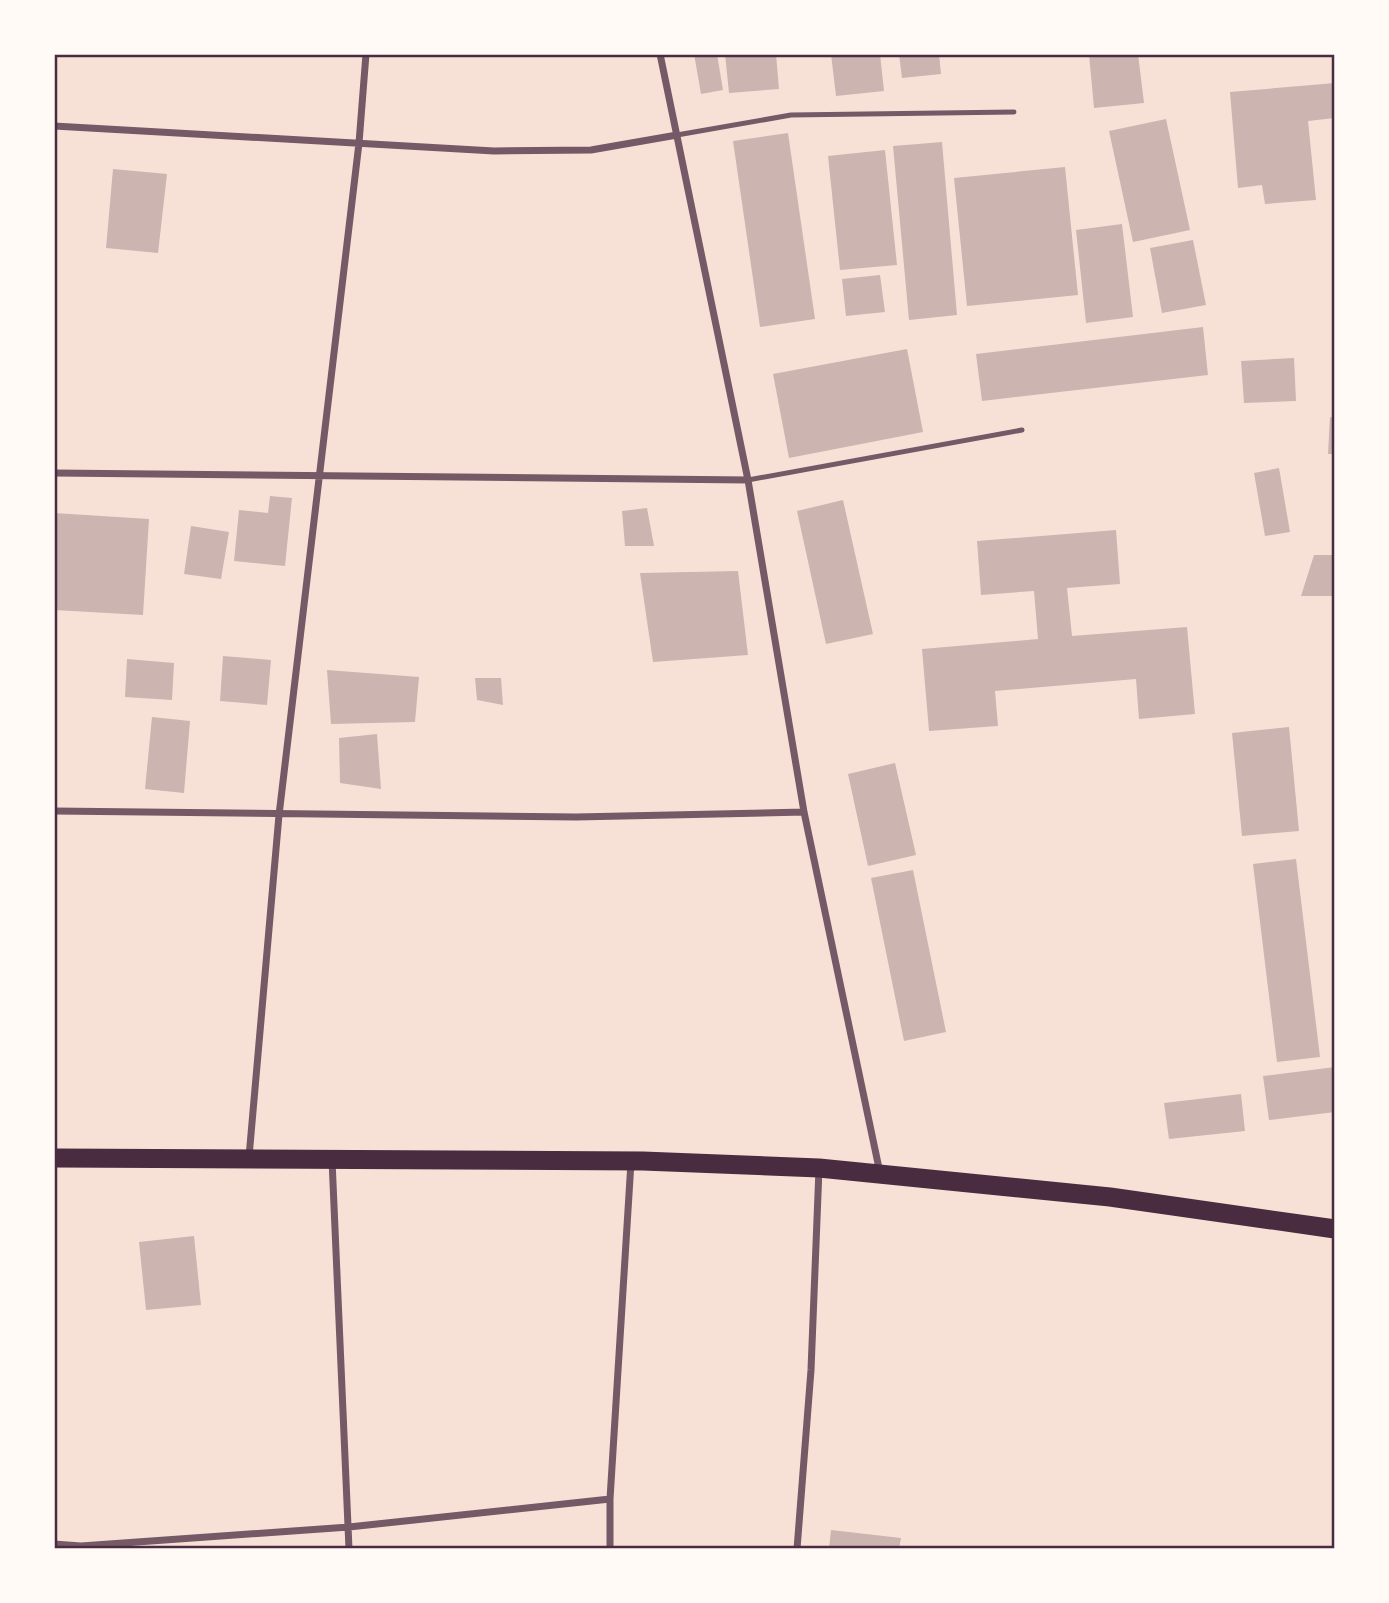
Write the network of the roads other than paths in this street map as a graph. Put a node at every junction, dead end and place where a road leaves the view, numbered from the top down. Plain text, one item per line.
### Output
1 (366, 54) edge
2 (660, 54) edge
3 (1014, 112) dead end
4 (54, 126) edge
5 (677, 135) junction
6 (359, 143) junction
7 (1022, 430) dead end
8 (54, 472) edge
9 (317, 477) junction
10 (748, 480) junction
11 (54, 811) edge
12 (804, 812) junction
13 (279, 815) junction
14 (54, 1158) edge
15 (249, 1159) junction
16 (332, 1160) junction
17 (631, 1161) junction
18 (819, 1168) junction
19 (880, 1173) junction
20 (1335, 1229) edge
21 (610, 1499) junction
22 (349, 1527) junction
23 (54, 1544) edge
24 (349, 1549) edge
25 (610, 1549) edge
26 (797, 1549) edge

1 - 6 street
2 - 5 street
3 - 5 lane
4 - 6 street
5 - 6 street
5 - 10 street
6 - 9 street
7 - 10 lane
8 - 9 street
9 - 10 street
9 - 13 street
10 - 12 street
11 - 13 street
12 - 13 street
12 - 19 street
13 - 15 street
14 - 15 highway
15 - 16 highway
16 - 17 highway
16 - 22 street
17 - 18 highway
17 - 21 street
18 - 19 highway
18 - 26 street
19 - 20 highway
21 - 22 street
21 - 25 street
22 - 23 street
22 - 24 street

